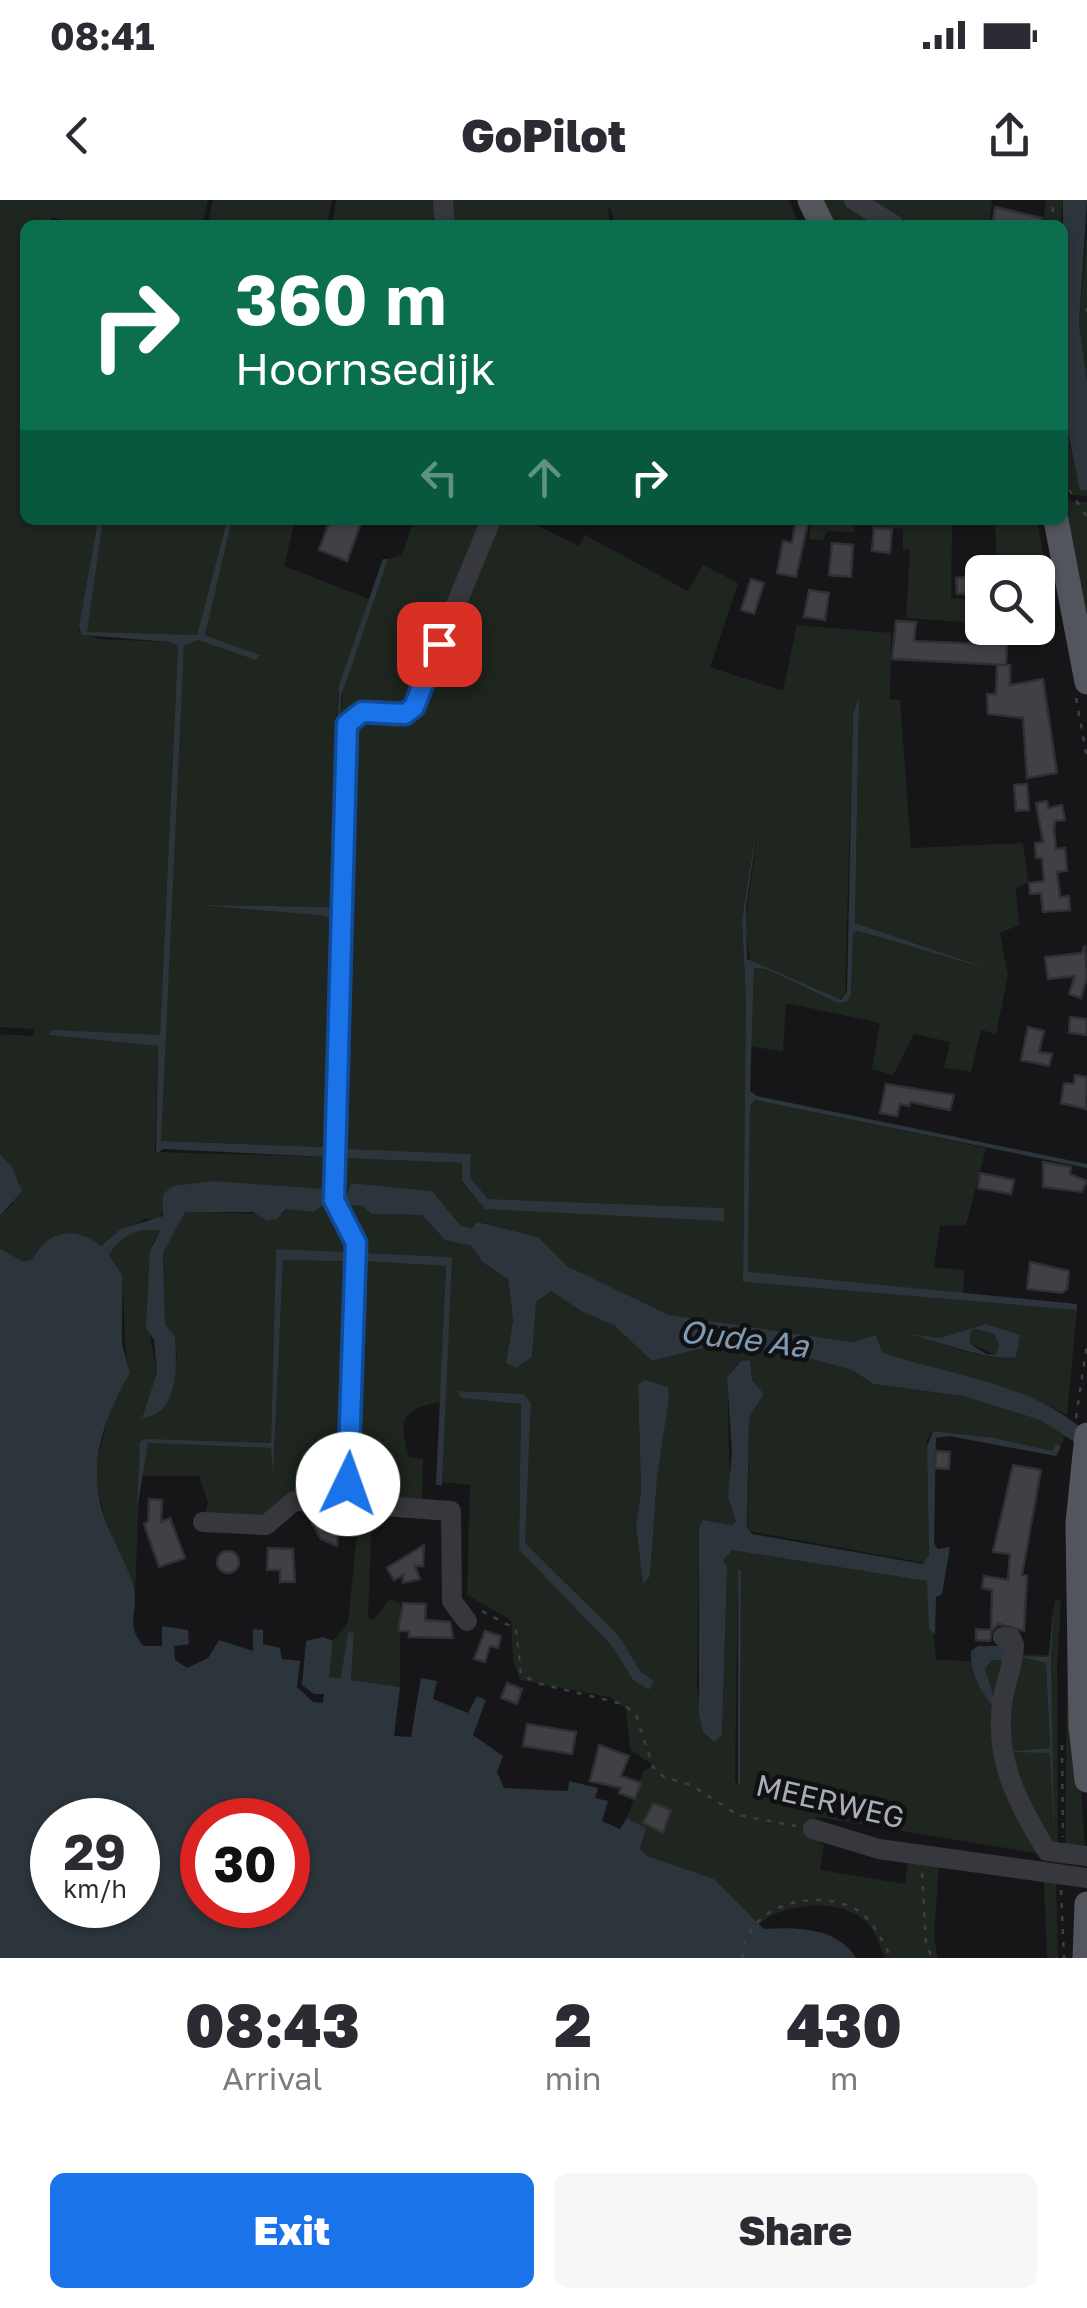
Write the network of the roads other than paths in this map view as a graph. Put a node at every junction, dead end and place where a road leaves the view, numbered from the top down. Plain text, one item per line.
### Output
1 (854, 200) edge
2 (886, 220) edge
3 (489, 525) edge
4 (1057, 525) edge
5 (1087, 682) edge
6 (1087, 1434) edge
7 (344, 1503) junction
8 (203, 1522) dead end
9 (474, 1616) road end
10 (1003, 1637) dead end
11 (1087, 1780) edge
12 (813, 1829) road end
13 (1087, 1856) edge
14 (1087, 1878) edge
15 (1087, 1904) edge
16 (1086, 1958) edge

1 - 2 street
3 - 7 street
4 - 5 main road
6 - 11 main road
7 - 8 street
7 - 9 street
10 - 13 street
12 - 14 street, MEERWEG
15 - 16 main road

